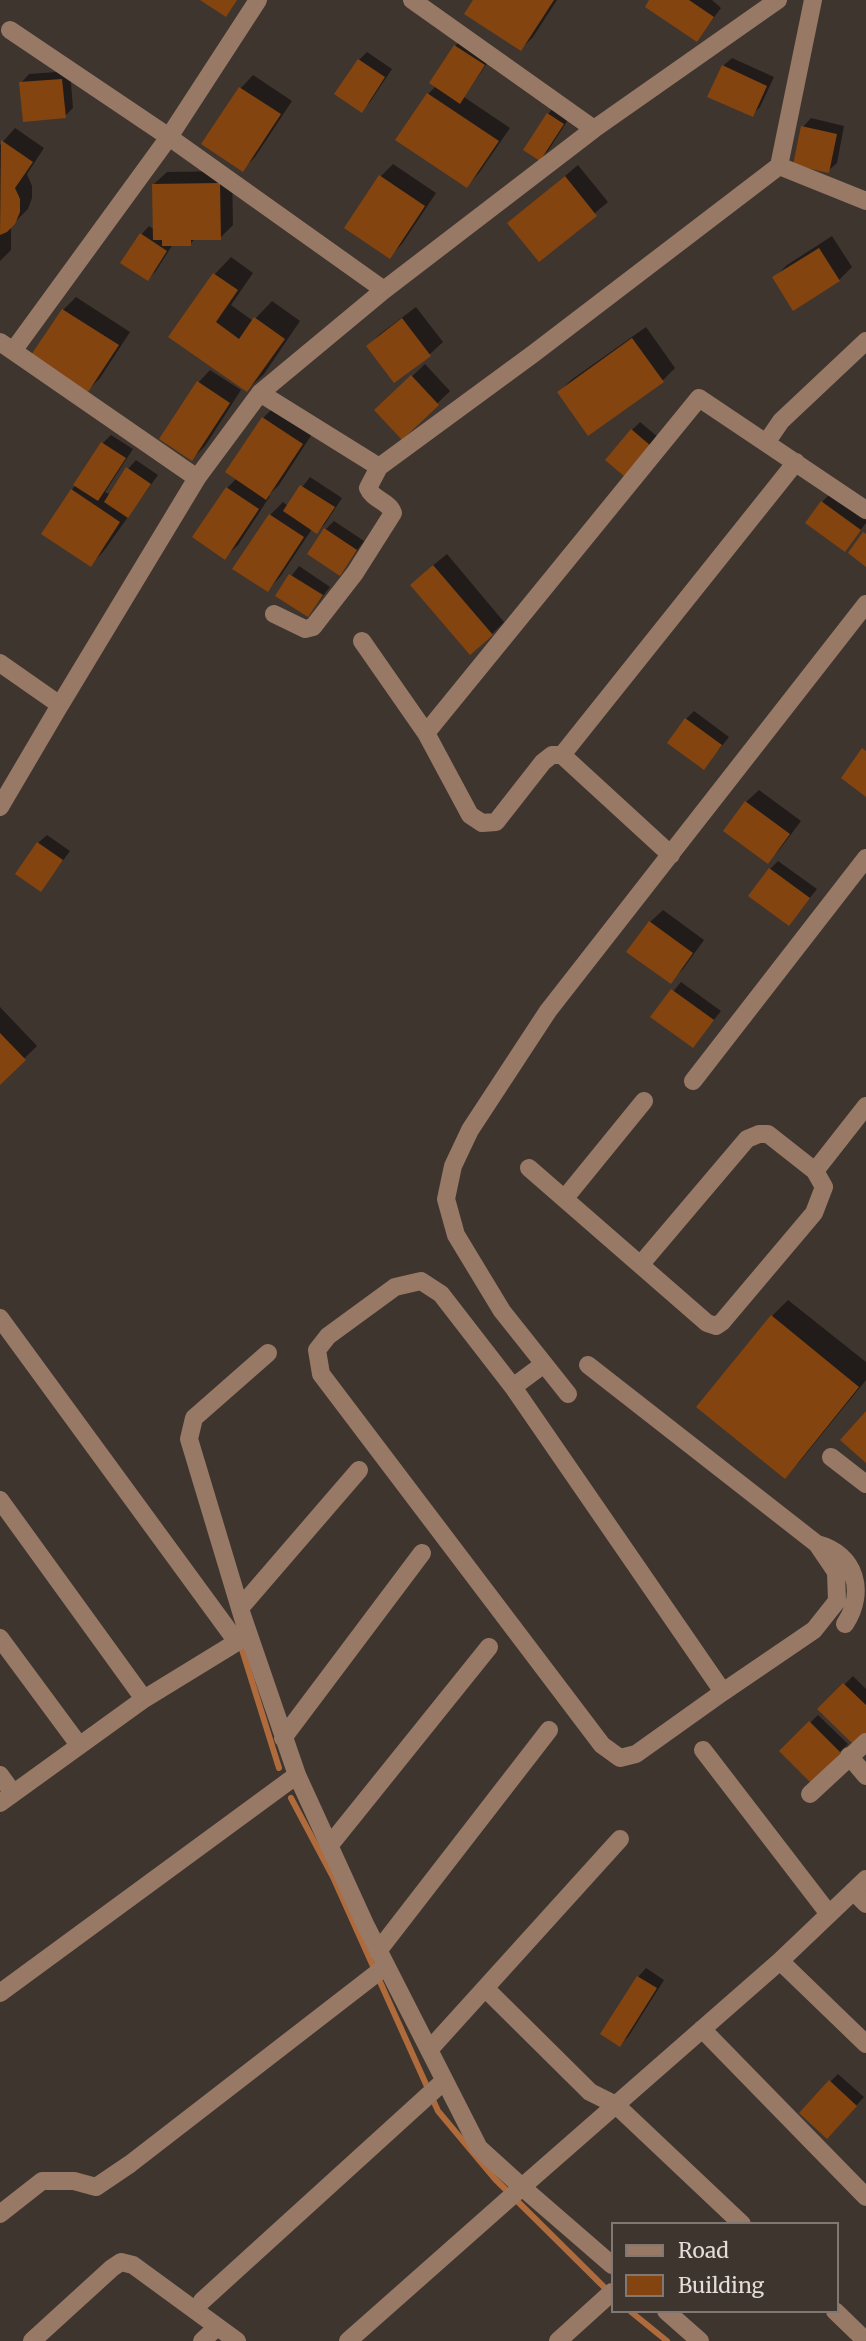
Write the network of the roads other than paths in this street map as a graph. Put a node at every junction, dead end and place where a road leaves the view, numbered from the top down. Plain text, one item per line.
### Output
1 (258, 0) edge
2 (412, 0) edge
3 (778, 0) edge
4 (813, 0) edge
5 (10, 30) dead end
6 (594, 129) junction
7 (169, 138) junction
8 (779, 166) junction
9 (866, 201) edge
10 (384, 290) junction
11 (866, 341) edge
12 (7, 347) edge
13 (260, 393) junction
14 (766, 443) junction
15 (796, 462) junction
16 (379, 467) junction
17 (197, 478) junction
18 (866, 510) edge
19 (866, 604) edge
20 (274, 614) dead end
21 (362, 641) dead end
22 (0, 663) edge
23 (60, 705) junction
24 (426, 733) junction
25 (562, 755) junction
26 (0, 807) edge
27 (671, 855) junction
28 (866, 858) edge
29 (693, 1081) dead end
30 (645, 1101) dead end
31 (866, 1106) edge
32 (529, 1168) dead end
33 (815, 1171) junction
34 (565, 1198) junction
35 (641, 1264) junction
36 (0, 1318) edge
37 (268, 1353) dead end
38 (544, 1364) junction
39 (588, 1366) dead end
40 (513, 1387) junction
41 (568, 1394) dead end
42 (831, 1457) dead end
43 (359, 1470) dead end
44 (866, 1484) edge
45 (0, 1500) edge
46 (817, 1544) junction
47 (422, 1553) dead end
48 (240, 1608) junction
49 (845, 1624) dead end
50 (0, 1638) edge
51 (489, 1647) dead end
52 (723, 1692) junction
53 (144, 1699) junction
54 (550, 1730) dead end
55 (283, 1738) junction
56 (866, 1742) edge
57 (79, 1745) junction
58 (703, 1750) dead end
59 (849, 1756) junction
60 (0, 1775) edge
61 (297, 1775) junction
62 (866, 1776) edge
63 (810, 1794) dead end
64 (6, 1798) edge
65 (620, 1839) dead end
66 (329, 1846) junction
67 (859, 1885) edge
68 (866, 1905) edge
69 (829, 1914) junction
70 (383, 1961) junction
71 (780, 1961) junction
72 (486, 1989) junction
73 (0, 1993) edge
74 (702, 2029) junction
75 (866, 2045) edge
76 (429, 2050) junction
77 (444, 2081) junction
78 (616, 2105) junction
79 (522, 2187) junction
80 (866, 2197) edge
81 (0, 2214) edge
82 (740, 2222) edge
83 (610, 2263) edge
84 (610, 2294) edge
85 (202, 2301) dead end
86 (668, 2313) edge
87 (837, 2313) edge
88 (216, 2328) junction
89 (32, 2341) edge
90 (202, 2341) edge
91 (237, 2341) edge
92 (348, 2341) edge
93 (558, 2341) edge
94 (700, 2341) edge
95 (866, 2341) edge

1 - 7 street
2 - 6 street
3 - 6 street
4 - 8 street
5 - 7 street
6 - 10 street
7 - 10 street
7 - 12 street
8 - 9 street
8 - 16 street
10 - 13 street
11 - 14 street
12 - 17 street
13 - 16 street
13 - 17 street
14 - 15 street
14 - 24 street
15 - 18 street
15 - 25 street
16 - 20 street
17 - 23 street
19 - 27 street
21 - 24 street
22 - 23 street
23 - 26 street
24 - 25 street
25 - 27 street
27 - 38 street
28 - 29 street
30 - 34 street
31 - 33 street
32 - 34 street
33 - 35 street
33 - 35 street
34 - 35 street
36 - 53 street
37 - 48 street
38 - 40 street
38 - 41 street
39 - 46 street
40 - 52 street
40 - 52 street
42 - 44 street
43 - 48 street
45 - 53 street
46 - 49 street
46 - 52 street
47 - 55 street
48 - 55 street
50 - 57 street
51 - 66 street
53 - 57 street
54 - 70 street
55 - 61 street
56 - 59 street
57 - 64 street
58 - 69 street
59 - 62 street
59 - 63 street
60 - 64 street
61 - 66 street
61 - 73 street
65 - 72 street
66 - 70 street
67 - 68 street
67 - 69 street
69 - 71 street
70 - 76 street
70 - 81 street
71 - 74 street
71 - 75 street
72 - 76 street
72 - 78 street
74 - 78 street
74 - 80 street
76 - 77 street
77 - 79 street
77 - 85 street
78 - 79 street
78 - 82 street
79 - 83 street
79 - 92 street
84 - 93 street
86 - 94 street
87 - 95 street
88 - 89 street
88 - 90 street
88 - 91 street

